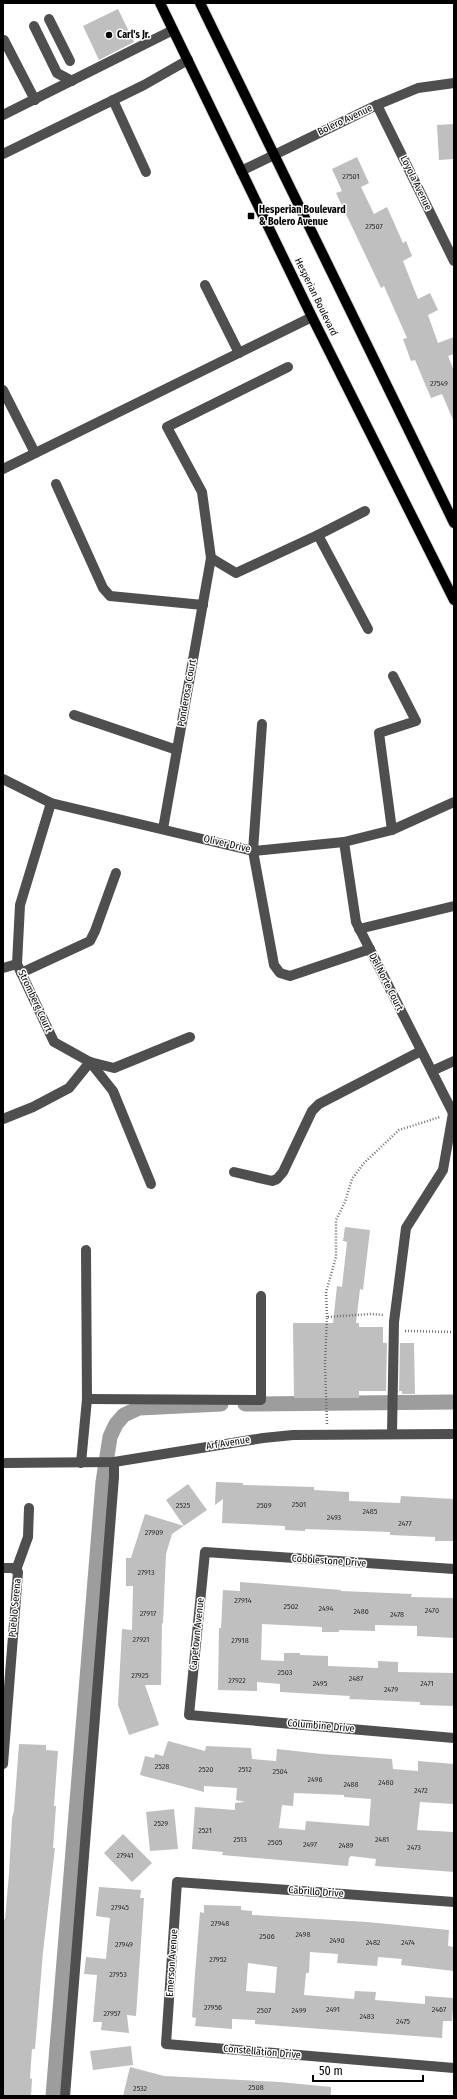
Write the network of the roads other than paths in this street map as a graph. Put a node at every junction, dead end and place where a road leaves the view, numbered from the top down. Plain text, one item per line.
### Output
1 (160, 3) edge
2 (200, 3) edge
3 (49, 19) dead end
4 (34, 26) dead end
5 (173, 30) junction
6 (4, 40) edge
7 (188, 60) junction
8 (70, 61) dead end
9 (72, 81) junction
10 (454, 83) edge
11 (35, 100) junction
12 (113, 100) junction
13 (376, 105) junction
14 (3, 115) edge
15 (3, 154) edge
16 (273, 155) junction
17 (241, 171) junction
18 (146, 172) dead end
19 (454, 261) edge
20 (205, 285) dead end
21 (312, 317) junction
22 (239, 353) junction
23 (288, 367) dead end
24 (3, 390) edge
25 (35, 453) junction
26 (3, 469) edge
27 (56, 484) dead end
28 (365, 510) dead end
29 (454, 523) edge
30 (318, 535) junction
31 (211, 558) junction
32 (454, 600) edge
33 (203, 605) junction
34 (368, 629) dead end
35 (393, 676) dead end
36 (74, 715) dead end
37 (262, 724) dead end
38 (177, 750) junction
39 (3, 779) edge
40 (454, 802) edge
41 (51, 803) junction
42 (163, 829) junction
43 (392, 830) junction
44 (344, 842) junction
45 (253, 851) junction
46 (116, 872) dead end
47 (454, 906) edge
48 (359, 929) junction
49 (370, 949) junction
50 (3, 968) edge
51 (19, 969) junction
52 (190, 1037) dead end
53 (421, 1051) junction
54 (454, 1061) edge
55 (90, 1062) junction
56 (432, 1071) junction
57 (453, 1114) edge
58 (3, 1119) edge
59 (234, 1172) dead end
60 (151, 1184) dead end
61 (86, 1250) dead end
62 (261, 1296) dead end
63 (87, 1400) junction
64 (392, 1434) junction
65 (454, 1434) edge
66 (3, 1462) edge
67 (81, 1462) junction
68 (114, 1462) junction
69 (29, 1508) dead end
70 (205, 1552) joint
71 (3, 1568) edge
72 (454, 1569) edge
73 (17, 1571) junction
74 (189, 1715) joint
75 (454, 1738) edge
76 (3, 1764) edge
77 (177, 1882) joint
78 (454, 1902) edge
79 (166, 2044) joint
80 (454, 2068) edge
81 (65, 2096) edge

1 - 5 main road, Hesperian Boulevard
2 - 16 main road
3 - 8 street
4 - 9 street
5 - 7 main road, Hesperian Boulevard
5 - 9 street
6 - 11 street
7 - 12 street
7 - 17 main road, Hesperian Boulevard
9 - 11 street
10 - 13 street, Bolero Avenue
11 - 14 street
12 - 15 street
12 - 18 street
13 - 16 street, Bolero Avenue
13 - 19 street, Loyola Avenue
16 - 17 street, Bolero Avenue
16 - 29 main road
17 - 21 main road, Hesperian Boulevard
20 - 22 street
21 - 22 street
21 - 32 main road, Hesperian Boulevard
22 - 25 street
23 - 31 street, Ponderosa Court
24 - 25 street
25 - 26 street
27 - 33 street
28 - 30 street
30 - 31 street
30 - 34 street
31 - 33 street, Ponderosa Court
33 - 38 street, Ponderosa Court
35 - 43 street
36 - 38 street
37 - 45 street
38 - 42 street, Ponderosa Court
39 - 41 street, Oliver Drive
40 - 43 street, Oliver Drive
41 - 42 street, Oliver Drive
41 - 51 street, Stromberg Court
42 - 45 street, Oliver Drive
43 - 44 street, Oliver Drive
44 - 45 street, Oliver Drive
44 - 48 street, Del Norte Court
45 - 49 street
46 - 51 street
47 - 48 street
48 - 49 street, Del Norte Court
49 - 53 street, Del Norte Court
50 - 51 street
51 - 55 street, Stromberg Court
52 - 55 street
53 - 56 street, Del Norte Court
53 - 59 street
54 - 56 street
55 - 58 street
55 - 60 street
56 - 57 street, Del Norte Court
57 - 64 street
61 - 63 street
62 - 63 street
63 - 67 street
64 - 65 street, Arf Avenue
64 - 68 street, Arf Avenue
66 - 67 street, Arf Avenue
67 - 68 street, Arf Avenue
68 - 81 street
69 - 73 street, Pueblo Serena
70 - 72 street, Cobblestone Drive
70 - 74 street, Capetown Avenue
71 - 73 street
73 - 76 street, Pueblo Serena
74 - 75 street, Columbine Drive
77 - 78 street, Cabrillo Drive
77 - 79 street, Emerson Avenue
79 - 80 street, Constellation Drive

